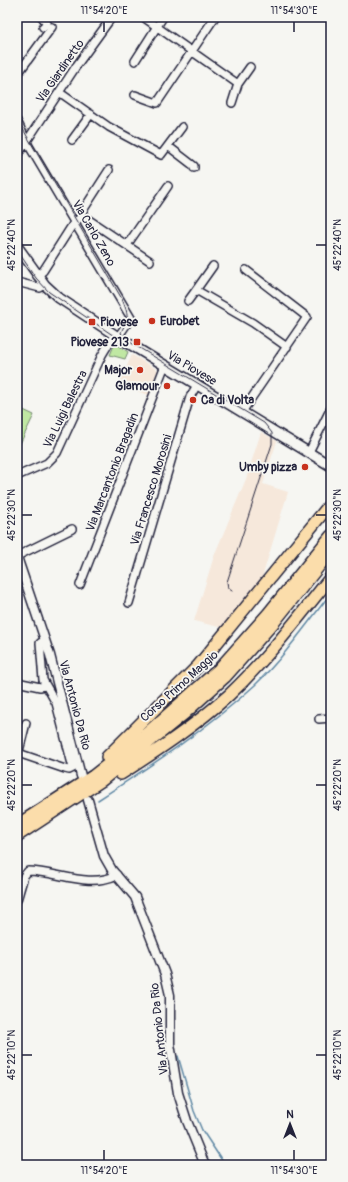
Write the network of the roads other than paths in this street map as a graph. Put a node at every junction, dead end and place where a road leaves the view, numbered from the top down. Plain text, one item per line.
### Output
1 (42, 17) edge
2 (112, 17) edge
3 (143, 17) edge
4 (163, 17) edge
5 (215, 17) edge
6 (52, 26) dead end
7 (157, 26) junction
8 (43, 27) dead end
9 (192, 51) junction
10 (134, 61) dead end
11 (250, 67) dead end
12 (17, 75) edge
13 (238, 84) junction
14 (59, 92) junction
15 (136, 95) dead end
16 (232, 103) dead end
17 (92, 114) junction
18 (17, 121) edge
19 (182, 127) dead end
20 (27, 140) junction
21 (72, 140) dead end
22 (168, 146) junction
23 (17, 156) edge
24 (194, 168) dead end
25 (109, 170) dead end
26 (168, 186) dead end
27 (78, 220) junction
28 (127, 245) junction
29 (17, 246) edge
30 (150, 261) dead end
31 (213, 266) dead end
32 (246, 270) dead end
33 (37, 276) junction
34 (17, 282) edge
35 (45, 285) junction
36 (196, 290) junction
37 (188, 302) dead end
38 (118, 337) junction
39 (287, 346) junction
40 (165, 365) junction
41 (197, 385) junction
42 (331, 408) edge
43 (242, 412) junction
44 (309, 452) junction
45 (331, 466) edge
46 (17, 476) edge
47 (331, 503) edge
48 (72, 529) dead end
49 (331, 536) edge
50 (331, 551) edge
51 (18, 560) edge
52 (331, 577) edge
53 (80, 585) dead end
54 (129, 603) dead end
55 (45, 640) junction
56 (222, 673) junction
57 (17, 682) edge
58 (45, 686) junction
59 (331, 718) edge
60 (319, 719) dead end
61 (26, 723) dead end
62 (82, 776) dead end
63 (88, 800) dead end
64 (41, 816) junction
65 (17, 825) edge
66 (17, 836) edge
67 (117, 875) junction
68 (17, 900) edge
69 (205, 1165) edge

1 - 8 street
2 - 14 street, Via Giardinetto
3 - 7 street
4 - 7 street
5 - 9 street
6 - 12 street
7 - 9 street
7 - 10 street
9 - 13 street
9 - 15 street
11 - 13 street
13 - 16 street
14 - 17 street
14 - 20 street, Via Giardinetto
17 - 21 street
17 - 22 street
18 - 20 street
19 - 22 street
20 - 23 street, Via Giardinetto
20 - 27 street, Via Carlo Zeno
22 - 24 street
25 - 27 street
26 - 28 street
27 - 28 street
27 - 33 street
27 - 38 street, Via Carlo Zeno
28 - 30 street
29 - 33 main road, Via Piovese
31 - 36 street
32 - 39 street
33 - 35 main road, Via Piovese
34 - 35 street
35 - 38 main road, Via Piovese
36 - 37 street
36 - 39 street
38 - 40 main road, Via Piovese
38 - 46 street, Via Luigi Balestra
39 - 43 street
40 - 41 main road, Via Piovese
40 - 53 street, Via Marcantonio Bragadin
41 - 43 main road, Via Piovese
41 - 54 street, Via Francesco Morosini
42 - 44 street
43 - 44 main road, Via Piovese
44 - 45 main road, Via Piovese
47 - 64 highway
48 - 51 street, Via Antonio Da Rio
49 - 56 highway, Corso Primo Maggio
50 - 56 highway, Corso Primo Maggio
51 - 55 street, Via Antonio Da Rio
52 - 64 highway
55 - 58 street, Via Antonio Da Rio
55 - 62 street, Via Antonio Da Rio
56 - 64 highway, Corso Primo Maggio
57 - 58 street
58 - 61 street, Via Antonio Da Rio
59 - 60 street
63 - 67 street, Via Antonio Da Rio
64 - 65 highway, Corso Primo Maggio
64 - 66 highway, Corso Primo Maggio
67 - 68 street
67 - 69 street, Via Antonio Da Rio

